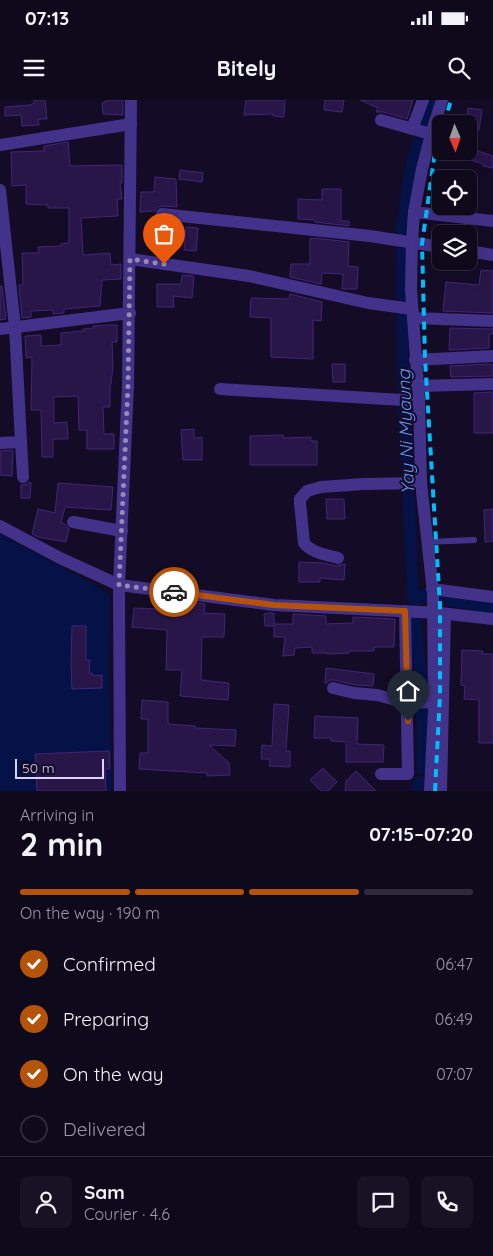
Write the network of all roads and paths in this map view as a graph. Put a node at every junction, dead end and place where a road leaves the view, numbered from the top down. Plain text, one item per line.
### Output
1 (131, 100) edge
2 (423, 100) edge
3 (442, 100) edge
4 (381, 120) dead end
5 (131, 124) junction
6 (412, 129) junction
7 (431, 134) junction
8 (0, 145) edge
9 (0, 190) edge
10 (414, 212) junction
11 (162, 214) dead end
12 (493, 221) edge
13 (412, 242) junction
14 (432, 245) edge
15 (477, 252) edge
16 (493, 255) edge
17 (130, 259) junction
18 (130, 313) junction
19 (413, 314) junction
20 (493, 321) edge
21 (15, 327) junction
22 (0, 329) edge
23 (493, 356) edge
24 (416, 360) junction
25 (493, 384) edge
26 (417, 386) junction
27 (220, 390) dead end
28 (419, 401) junction
29 (21, 442) junction
30 (0, 443) edge
31 (23, 477) dead end
32 (421, 483) junction
33 (73, 522) dead end
34 (0, 526) edge
35 (122, 531) junction
36 (474, 540) dead end
37 (426, 542) junction
38 (338, 558) dead end
39 (119, 585) junction
40 (493, 597) edge
41 (434, 604) junction
42 (408, 612) junction
43 (493, 620) edge
44 (333, 688) dead end
45 (421, 702) junction
46 (380, 774) dead end
47 (420, 774) junction
48 (120, 791) edge
49 (430, 791) edge
50 (441, 791) edge

1 - 5 street
2 - 6 street
3 - 7 street
4 - 6 street
5 - 8 street
5 - 17 street
6 - 7 street
7 - 10 street
9 - 21 street
10 - 12 street
10 - 13 street
11 - 13 street
13 - 14 street
13 - 19 street
15 - 16 street
17 - 18 street
17 - 19 street
18 - 21 street
18 - 35 street
19 - 20 street
19 - 24 street
21 - 22 street
21 - 29 street
23 - 24 street
24 - 26 street
25 - 26 street
26 - 28 street
27 - 28 street
28 - 32 street
29 - 30 street
29 - 31 street
32 - 37 street
32 - 38 street
33 - 35 street
34 - 39 street
35 - 39 street
36 - 37 lane
37 - 41 street
39 - 42 street
39 - 48 street
40 - 41 street
41 - 42 street
41 - 43 street
41 - 45 street
41 - 50 street
42 - 45 street
44 - 45 street
45 - 47 street
45 - 47 street
46 - 47 street
47 - 49 street

